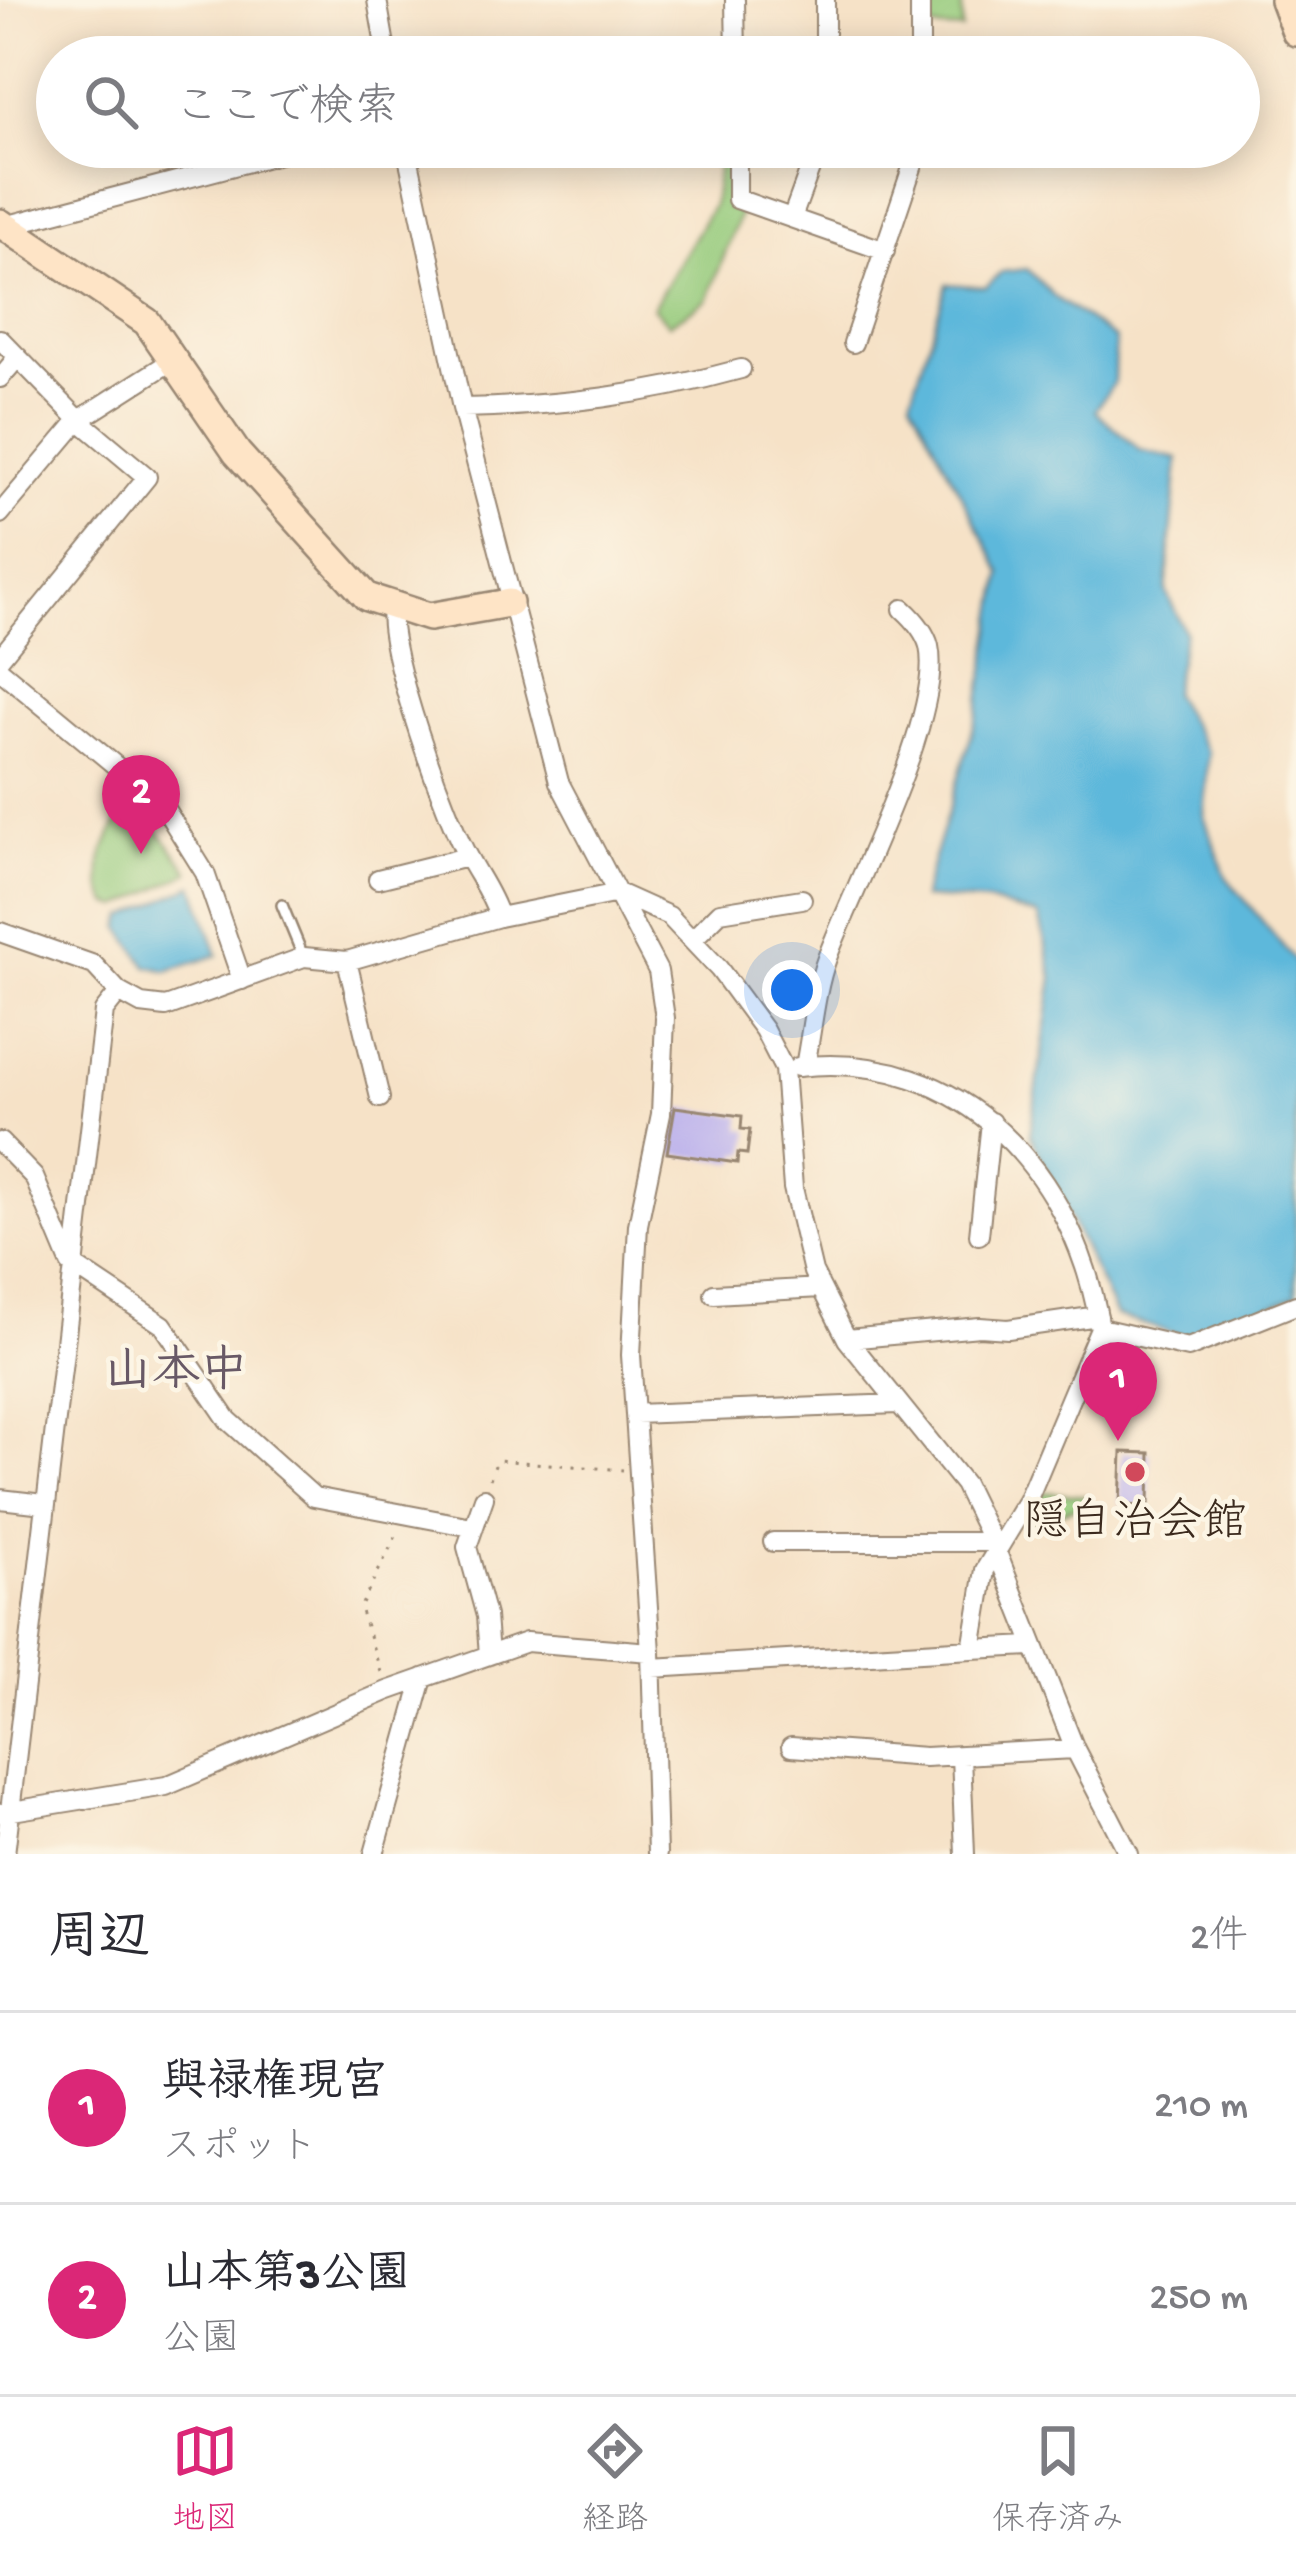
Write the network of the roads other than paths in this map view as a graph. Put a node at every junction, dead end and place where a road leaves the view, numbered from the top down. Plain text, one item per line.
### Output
1 (377, 0) edge
2 (735, 0) edge
3 (825, 0) edge
4 (920, 0) edge
5 (1283, 0) edge
6 (1296, 32) edge
7 (383, 36) edge
8 (736, 36) edge
9 (825, 36) edge
10 (920, 36) edge
11 (224, 168) edge
12 (411, 168) edge
13 (737, 168) edge
14 (810, 168) edge
15 (913, 168) edge
16 (792, 218) junction
17 (2, 225) edge
18 (885, 250) junction
19 (0, 338) edge
20 (853, 343) dead end
21 (18, 357) junction
22 (173, 360) junction
23 (741, 369) dead end
24 (0, 378) edge
25 (462, 408) junction
26 (79, 420) junction
27 (0, 514) edge
28 (509, 603) junction
29 (392, 608) junction
30 (903, 609) dead end
31 (0, 658) edge
32 (0, 670) edge
33 (467, 856) junction
34 (378, 879) dead end
35 (618, 893) junction
36 (802, 899) dead end
37 (282, 905) dead end
38 (500, 917) junction
39 (0, 932) edge
40 (692, 940) junction
41 (304, 957) junction
42 (347, 961) junction
43 (242, 980) junction
44 (119, 992) junction
45 (806, 1066) junction
46 (784, 1069) junction
47 (380, 1098) dead end
48 (991, 1122) junction
49 (0, 1142) edge
50 (979, 1235) dead end
51 (70, 1262) junction
52 (821, 1288) junction
53 (714, 1294) dead end
54 (1296, 1305) edge
55 (1099, 1322) junction
56 (847, 1340) junction
57 (898, 1404) junction
58 (635, 1414) junction
59 (0, 1498) edge
60 (484, 1498) road end
61 (44, 1504) junction
62 (472, 1527) junction
63 (773, 1542) dead end
64 (994, 1546) junction
65 (1031, 1646) junction
66 (972, 1649) junction
67 (489, 1655) junction
68 (652, 1660) junction
69 (423, 1678) junction
70 (791, 1747) dead end
71 (1075, 1749) junction
72 (961, 1756) junction
73 (4, 1812) edge
74 (5, 1854) edge
75 (374, 1854) edge
76 (657, 1854) edge
77 (965, 1854) edge
78 (1129, 1854) edge

1 - 7 street
2 - 8 street
3 - 9 street
4 - 10 street
5 - 6 street
11 - 17 street
12 - 25 street
13 - 16 street
14 - 16 street
15 - 18 street
16 - 18 street
17 - 22 street
18 - 20 street
19 - 21 street
21 - 24 street
21 - 26 street
22 - 26 street
22 - 29 street
23 - 25 street
25 - 28 street
26 - 27 street
26 - 31 street
28 - 29 street
28 - 35 street
29 - 33 street
30 - 45 street
32 - 43 street
33 - 34 street
33 - 38 street
35 - 38 street
35 - 40 street
35 - 58 street
36 - 40 street
37 - 41 lane
38 - 42 street
39 - 44 street
40 - 46 street
41 - 42 street
41 - 43 street
42 - 47 street
43 - 44 street
44 - 51 street
45 - 46 street
45 - 48 street
46 - 52 street
48 - 50 street
48 - 55 street
49 - 51 street
51 - 61 street
51 - 62 street
52 - 53 street
52 - 56 street
54 - 55 street
55 - 56 street
55 - 64 street
56 - 57 street
57 - 58 street
57 - 64 street
58 - 68 street
59 - 61 street
60 - 62 street
61 - 73 street
62 - 67 street
63 - 64 street
64 - 65 street
64 - 66 street
65 - 66 street
65 - 71 street
66 - 68 street
67 - 68 street
67 - 69 street
68 - 76 street
69 - 73 street
69 - 75 street
70 - 72 street
71 - 72 street
71 - 78 street
72 - 77 street
73 - 74 street

